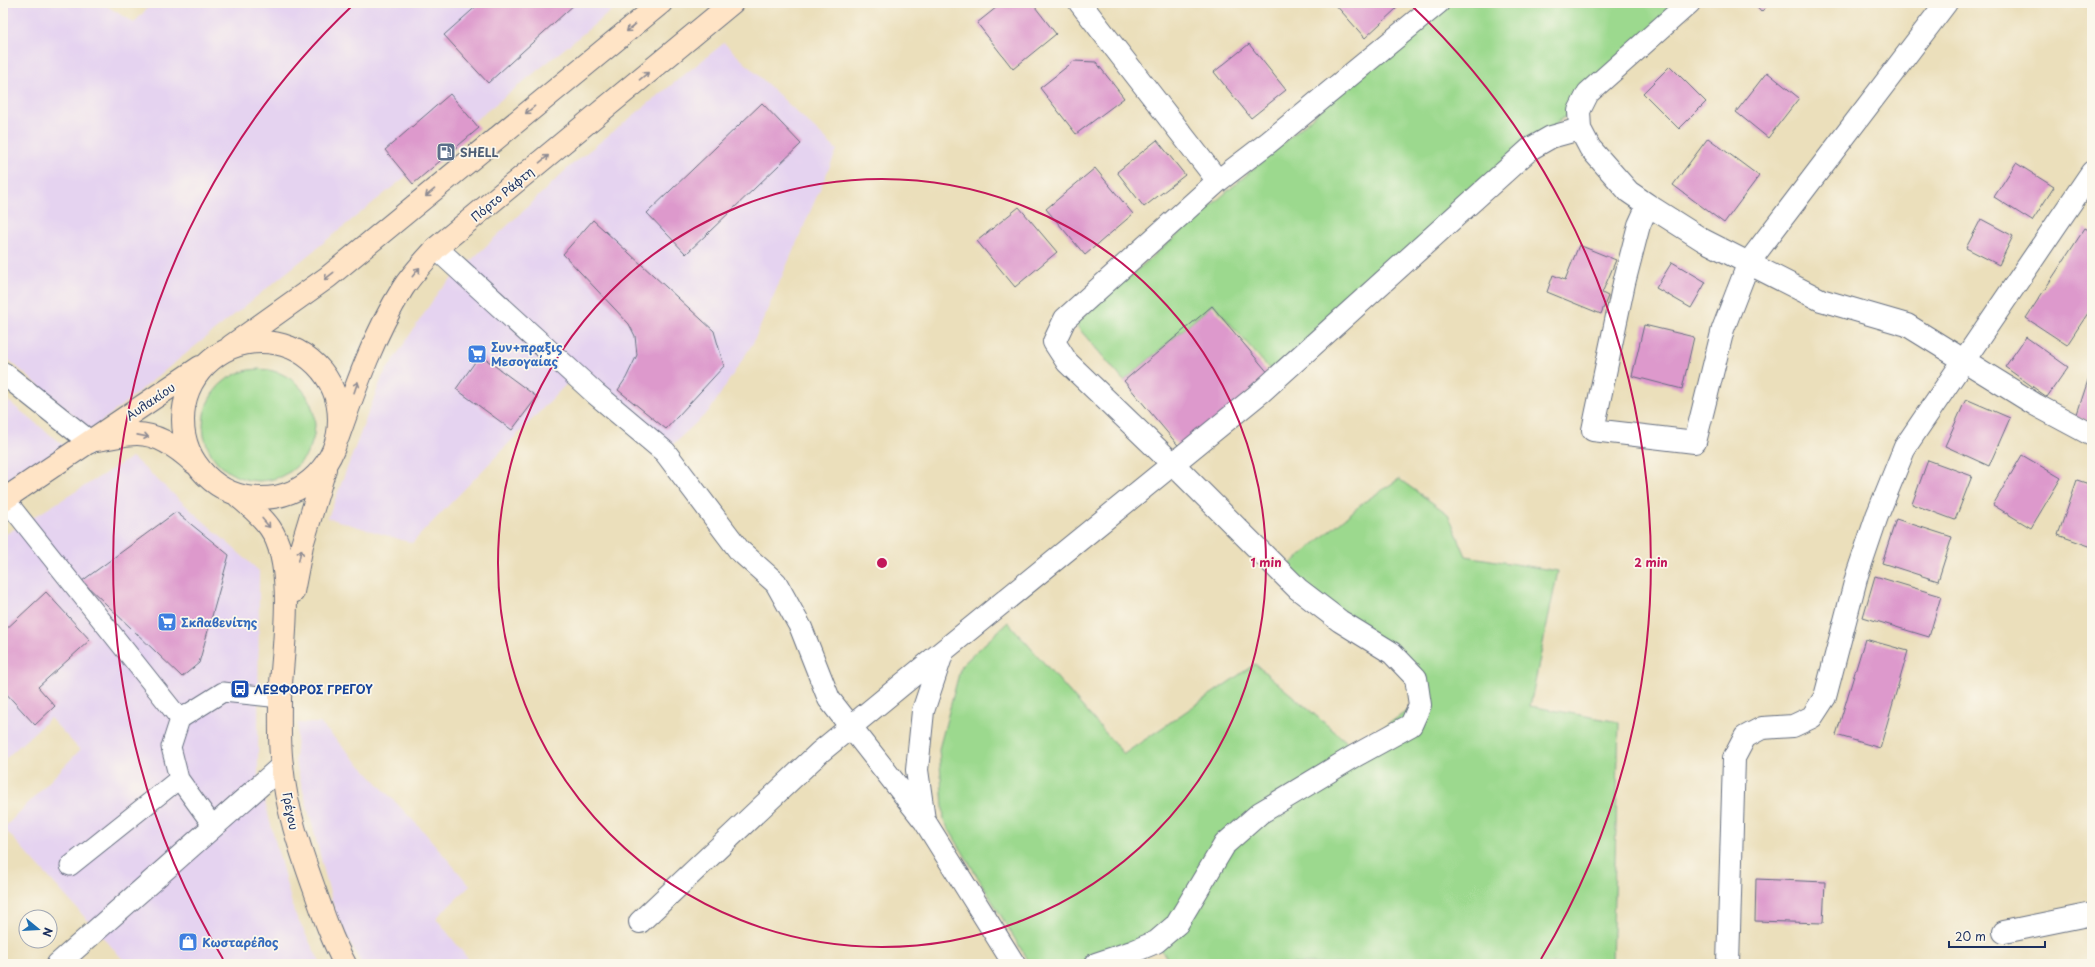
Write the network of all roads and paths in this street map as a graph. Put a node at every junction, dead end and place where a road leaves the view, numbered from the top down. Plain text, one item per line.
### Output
1 (661, 3) edge
2 (732, 3) edge
3 (1080, 3) edge
4 (1438, 3) edge
5 (1689, 3) edge
6 (1946, 3) edge
7 (1580, 129) junction
8 (2092, 172) edge
9 (1218, 181) junction
10 (1648, 205) junction
11 (436, 248) junction
12 (1749, 262) junction
13 (231, 346) junction
14 (209, 361) junction
15 (1964, 361) junction
16 (3, 373) edge
17 (2092, 435) edge
18 (338, 437) junction
19 (90, 442) junction
20 (195, 464) junction
21 (326, 464) junction
22 (1174, 465) junction
23 (238, 496) junction
24 (4, 500) edge
25 (284, 649) junction
26 (943, 652) junction
27 (280, 698) junction
28 (180, 719) junction
29 (850, 728) junction
30 (282, 766) junction
31 (179, 779) junction
32 (924, 820) junction
33 (213, 826) junction
34 (70, 866) dead end
35 (2092, 914) edge
36 (640, 922) dead end
37 (2004, 932) dead end
38 (58, 964) edge
39 (345, 964) edge
40 (1014, 964) edge
41 (1096, 964) edge
42 (1728, 964) edge

1 -> 13 main road
11 -> 2 main road, Πόρτο Ράφτη
3 - 9 street
4 - 9 street
5 - 7 street
6 - 12 street
7 - 10 street
7 - 22 street
8 - 15 street
9 - 22 street
10 - 12 street
10 - 12 street
18 -> 11 main road, Πόρτο Ράφτη
11 - 29 street
12 - 15 street
13 - 14 main road, Αυλακίου
13 - 18 main road
14 - 19 main road, Αυλακίου
14 - 20 main road
15 - 17 street
15 - 42 street
16 - 19 street
18 - 21 main road, Πόρτο Ράφτη
19 -> 20 main road, Αυλακίου
19 - 24 main road, Αυλακίου
20 - 23 main road
21 - 23 main road
25 -> 21 main road, Γρέγου
22 - 26 street
22 - 41 street
23 -> 25 main road, Γρέγου
24 - 28 lane
25 - 27 main road, Γρέγου
26 - 29 street
26 - 32 street
27 - 28 lane
27 - 30 main road, Γρέγου
28 - 31 lane
29 - 32 street
29 - 36 street
30 - 33 street
30 - 39 main road, Γρέγου
31 - 33 lane
31 - 34 lane
32 - 40 street
33 - 38 street
35 - 37 street

